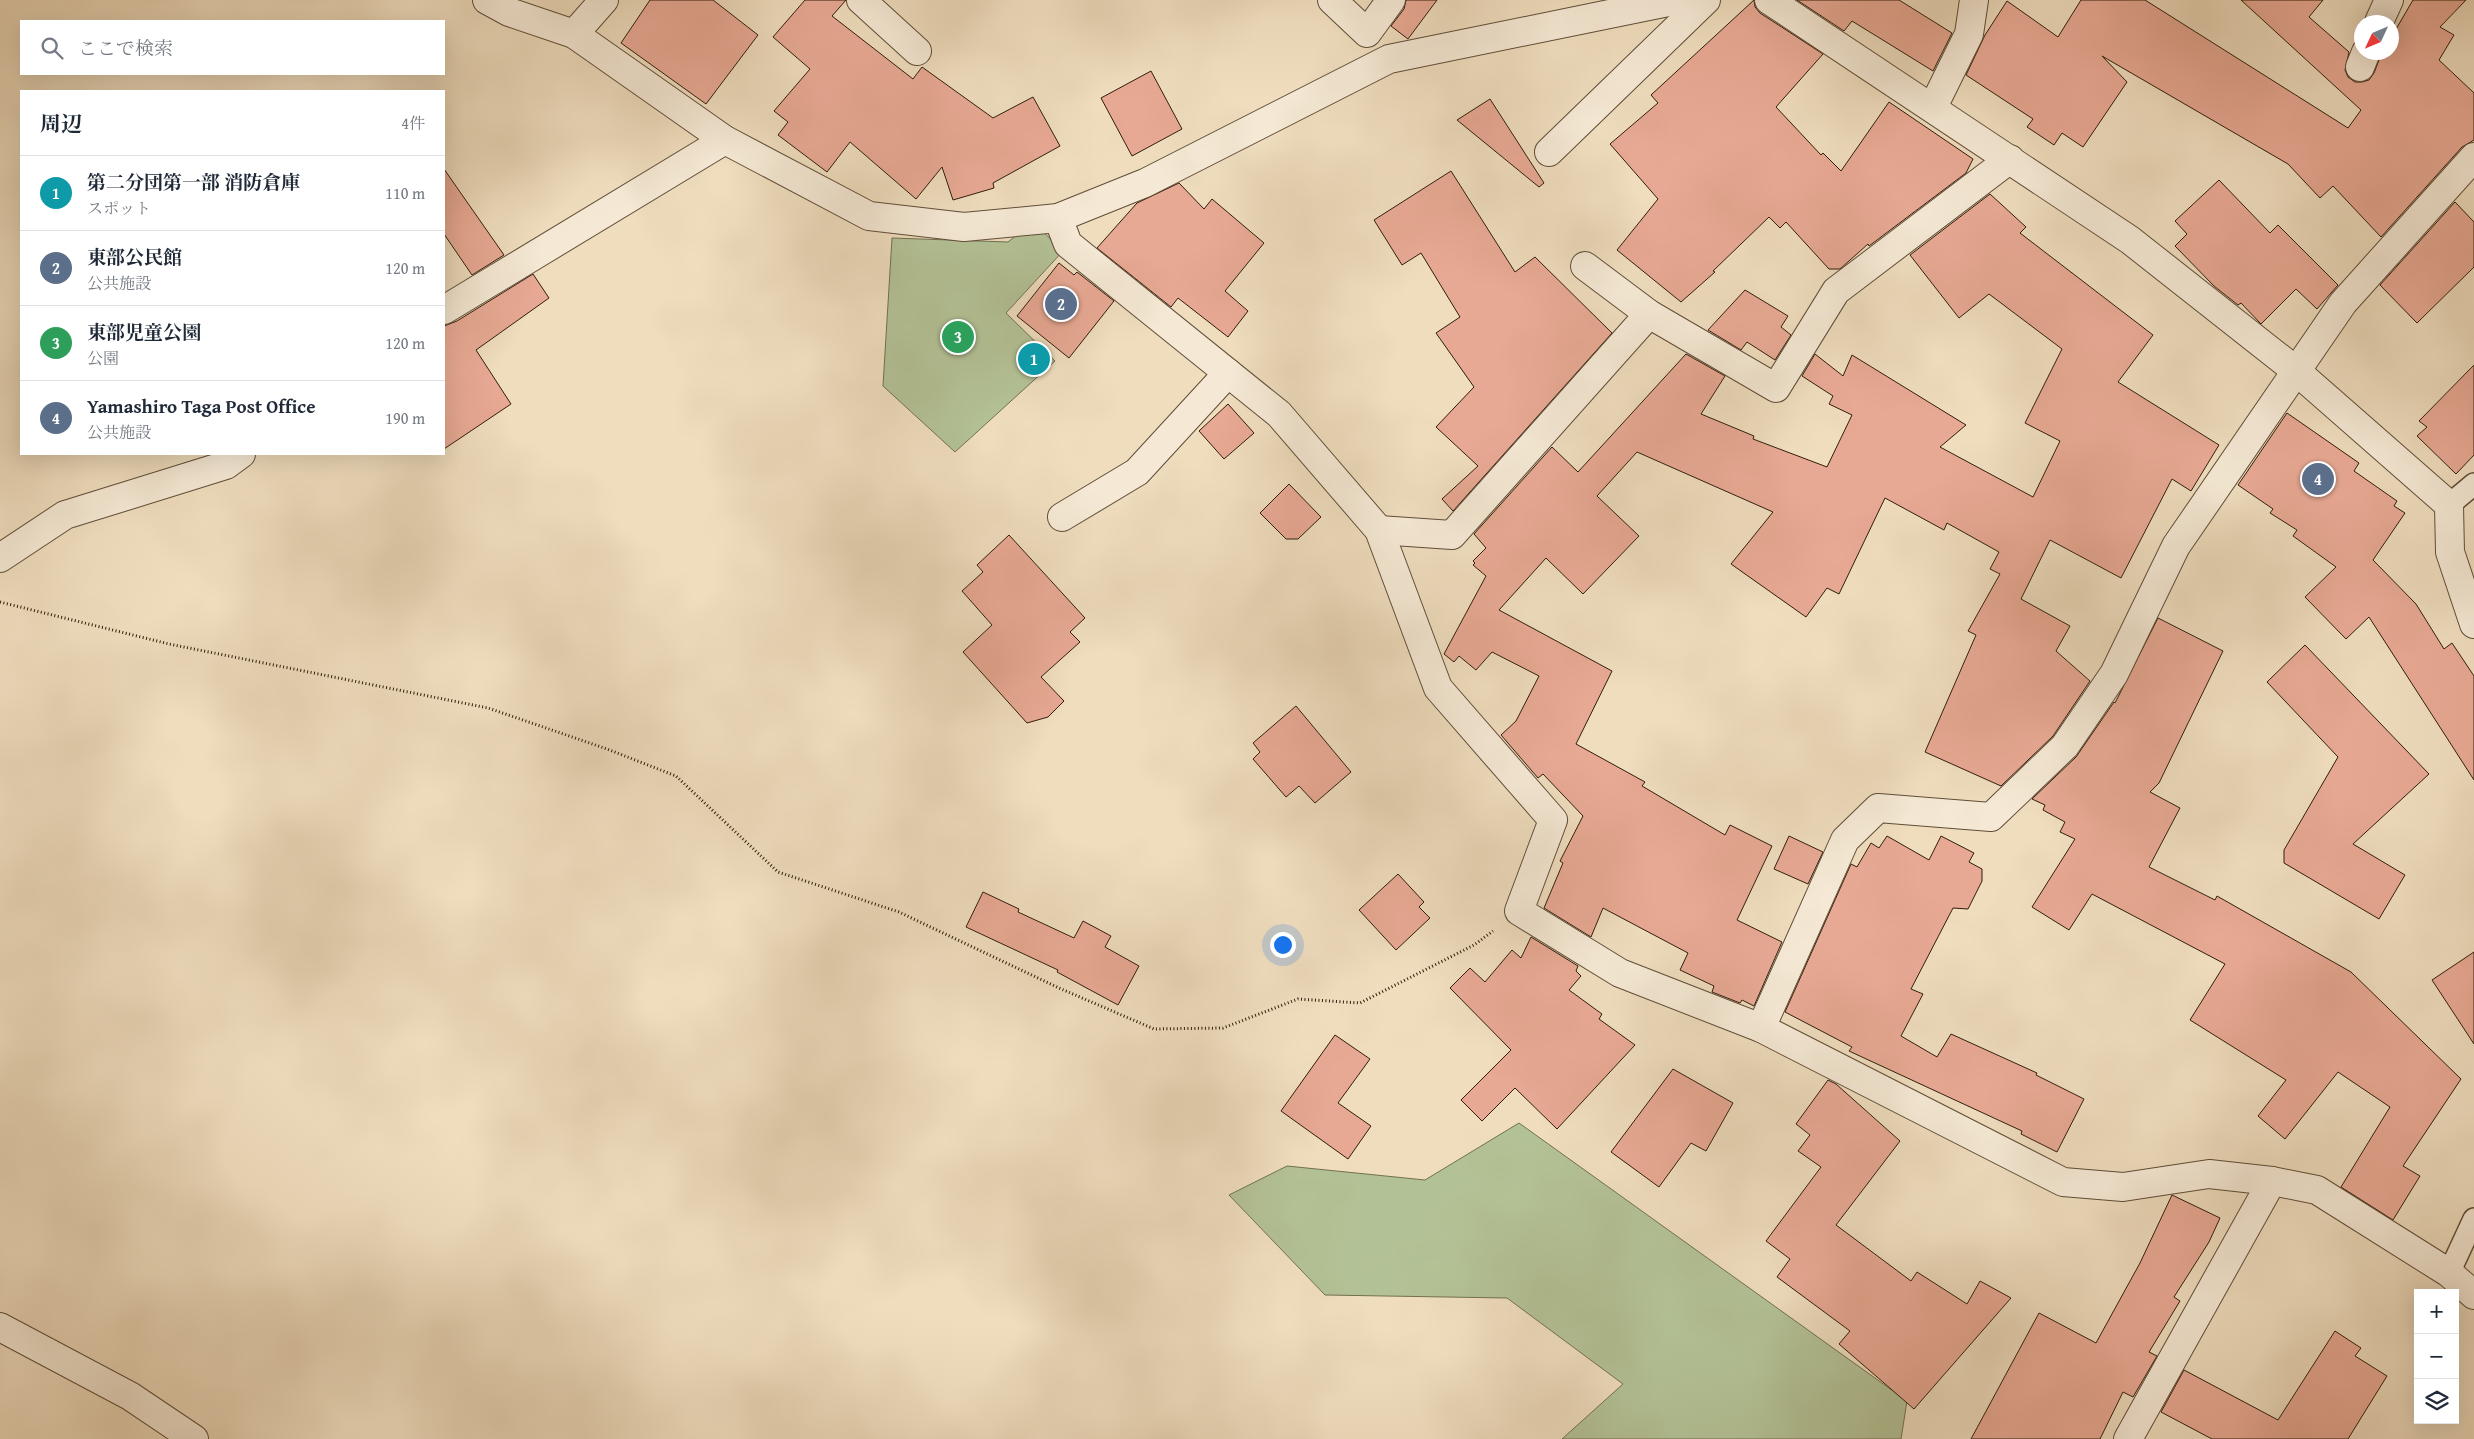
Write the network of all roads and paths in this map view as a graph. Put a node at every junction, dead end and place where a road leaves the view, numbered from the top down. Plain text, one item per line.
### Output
1 (487, 0) edge
2 (604, 0) edge
3 (861, 0) edge
4 (1332, 0) edge
5 (1392, 0) edge
6 (1678, 0) edge
7 (1706, 0) edge
8 (1769, 0) edge
9 (1974, 0) edge
10 (2389, 0) edge
11 (2382, 15) edge
12 (1367, 33) junction
13 (574, 34) junction
14 (916, 51) dead end
15 (1390, 59) junction
16 (1932, 107) junction
17 (725, 140) junction
18 (1549, 152) dead end
19 (2474, 157) edge
20 (2010, 159) junction
21 (1058, 218) junction
22 (1585, 266) dead end
23 (445, 309) edge
24 (1649, 314) junction
25 (2295, 370) junction
26 (1228, 373) junction
27 (240, 455) edge
28 (2473, 486) edge
29 (2449, 505) junction
30 (1062, 517) dead end
31 (1380, 530) junction
32 (0, 558) edge
33 (0, 602) edge
34 (2474, 624) edge
35 (1520, 911) junction
36 (1761, 1028) junction
37 (2272, 1181) junction
38 (2474, 1219) edge
39 (2449, 1273) junction
40 (2474, 1295) edge
41 (0, 1328) edge
42 (194, 1439) edge
43 (2128, 1439) edge

1 - 13 street
2 - 13 street
3 - 14 street
4 - 12 street
5 - 12 street
6 - 15 street
7 - 18 street
8 - 16 street
9 - 16 street
10 - 11 street
12 - 15 street
13 - 17 street
15 - 21 street
16 - 20 street
17 - 21 street
17 - 23 street
19 - 25 street
20 - 24 street
20 - 25 street
21 - 26 street
22 - 24 street
24 - 31 street
25 - 29 street
25 - 36 street
26 - 30 street
26 - 31 street
27 - 32 street
28 - 29 lane
29 - 34 street
31 - 35 street
33 - 35 path
35 - 36 street
36 - 37 street
37 - 39 street
37 - 43 street
38 - 39 lane
39 - 40 street
41 - 42 street

